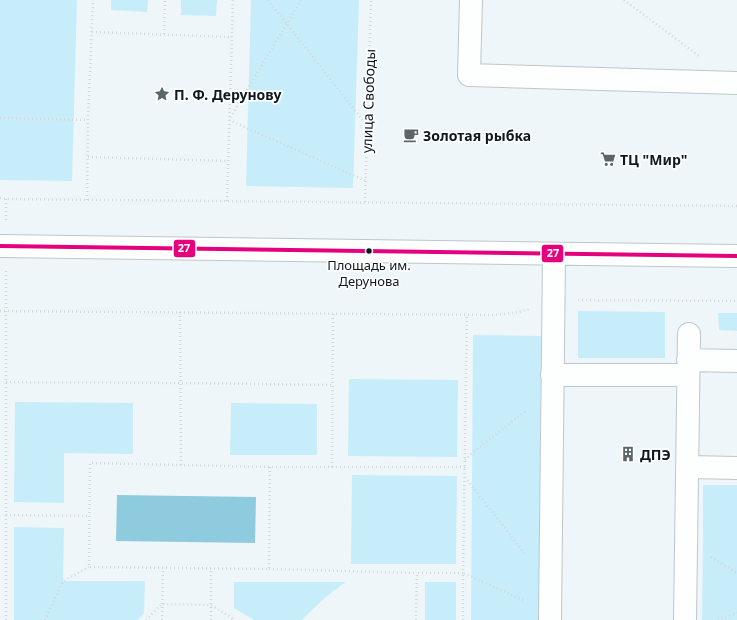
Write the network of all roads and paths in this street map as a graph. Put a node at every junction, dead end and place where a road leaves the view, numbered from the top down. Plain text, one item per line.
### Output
1 (93, 0) edge
2 (165, 0) edge
3 (233, 0) edge
4 (268, 0) edge
5 (301, 0) edge
6 (371, 0) edge
7 (471, 0) edge
8 (624, 0) edge
9 (287, 23) junction
10 (92, 32) junction
11 (164, 34) junction
12 (231, 37) junction
13 (704, 60) dead end
14 (737, 83) edge
15 (0, 118) edge
16 (88, 120) junction
17 (229, 120) junction
18 (368, 127) junction
19 (88, 157) junction
20 (228, 161) junction
21 (366, 181) junction
22 (0, 198) edge
23 (87, 200) junction
24 (227, 201) junction
25 (365, 202) junction
26 (737, 206) edge
27 (0, 246) edge
28 (554, 254) junction
29 (737, 256) edge
30 (737, 301) edge
31 (6, 302) dead end
32 (553, 302) junction
33 (0, 310) edge
34 (6, 311) junction
35 (180, 312) junction
36 (333, 313) junction
37 (467, 314) junction
38 (689, 334) dead end
39 (737, 360) edge
40 (688, 368) junction
41 (6, 382) junction
42 (552, 382) junction
43 (180, 383) junction
44 (332, 385) junction
45 (465, 460) junction
46 (181, 465) junction
47 (270, 467) junction
48 (332, 467) junction
49 (465, 467) junction
50 (688, 467) junction
51 (737, 468) edge
52 (465, 477) junction
53 (6, 515) junction
54 (89, 516) junction
55 (529, 559) dead end
56 (89, 567) junction
57 (163, 568) junction
58 (211, 568) junction
59 (269, 570) junction
60 (417, 573) junction
61 (463, 573) junction
62 (162, 604) junction
63 (211, 605) junction
64 (737, 613) edge
65 (550, 615) edge
66 (6, 620) edge
67 (45, 620) edge
68 (146, 620) edge
69 (162, 620) edge
70 (211, 620) edge
71 (235, 620) edge
72 (416, 620) edge
73 (463, 620) edge
74 (685, 620) edge
75 (718, 620) edge

1 - 10 path
2 - 11 path
3 - 12 path
4 - 9 path
5 - 9 path
6 - 18 path, улица Свободы
7 - 14 street
8 - 13 path
9 - 17 path
9 - 18 path
10 - 11 path
10 - 16 path
11 - 12 path
12 - 17 path
15 - 16 path
16 - 19 path
17 - 20 path
17 - 21 path
18 - 21 path, улица Свободы
19 - 20 path
19 - 23 path
20 - 24 path
21 - 25 path, улица Свободы
22 - 23 path
23 - 24 path
24 - 25 path
25 - 26 path
27 - 28 street
28 - 29 street
28 - 32 street
30 - 32 path
31 - 34 path
32 - 37 path
32 - 42 street
33 - 34 path
34 - 35 path
34 - 41 path
35 - 36 path
35 - 43 path
36 - 37 path
36 - 44 path
37 - 45 path
38 - 40 street
39 - 40 street
40 - 42 street
40 - 50 street
41 - 43 path
41 - 53 path
42 - 45 path
42 - 65 street
43 - 44 path
43 - 46 path
44 - 48 path
45 - 49 path
46 - 47 path
46 - 54 path
47 - 48 path
47 - 59 path
48 - 49 path
49 - 52 path
50 - 51 street
50 - 74 street
52 - 55 path
52 - 61 path
53 - 54 path
53 - 66 path
54 - 56 path
56 - 57 path
56 - 67 path
57 - 58 path
57 - 62 path
58 - 59 path
58 - 63 path
59 - 60 path
60 - 61 path
60 - 72 path
61 - 65 path
61 - 73 path
62 - 63 path
62 - 68 path
62 - 69 path
63 - 70 path
63 - 71 path
64 - 75 path

